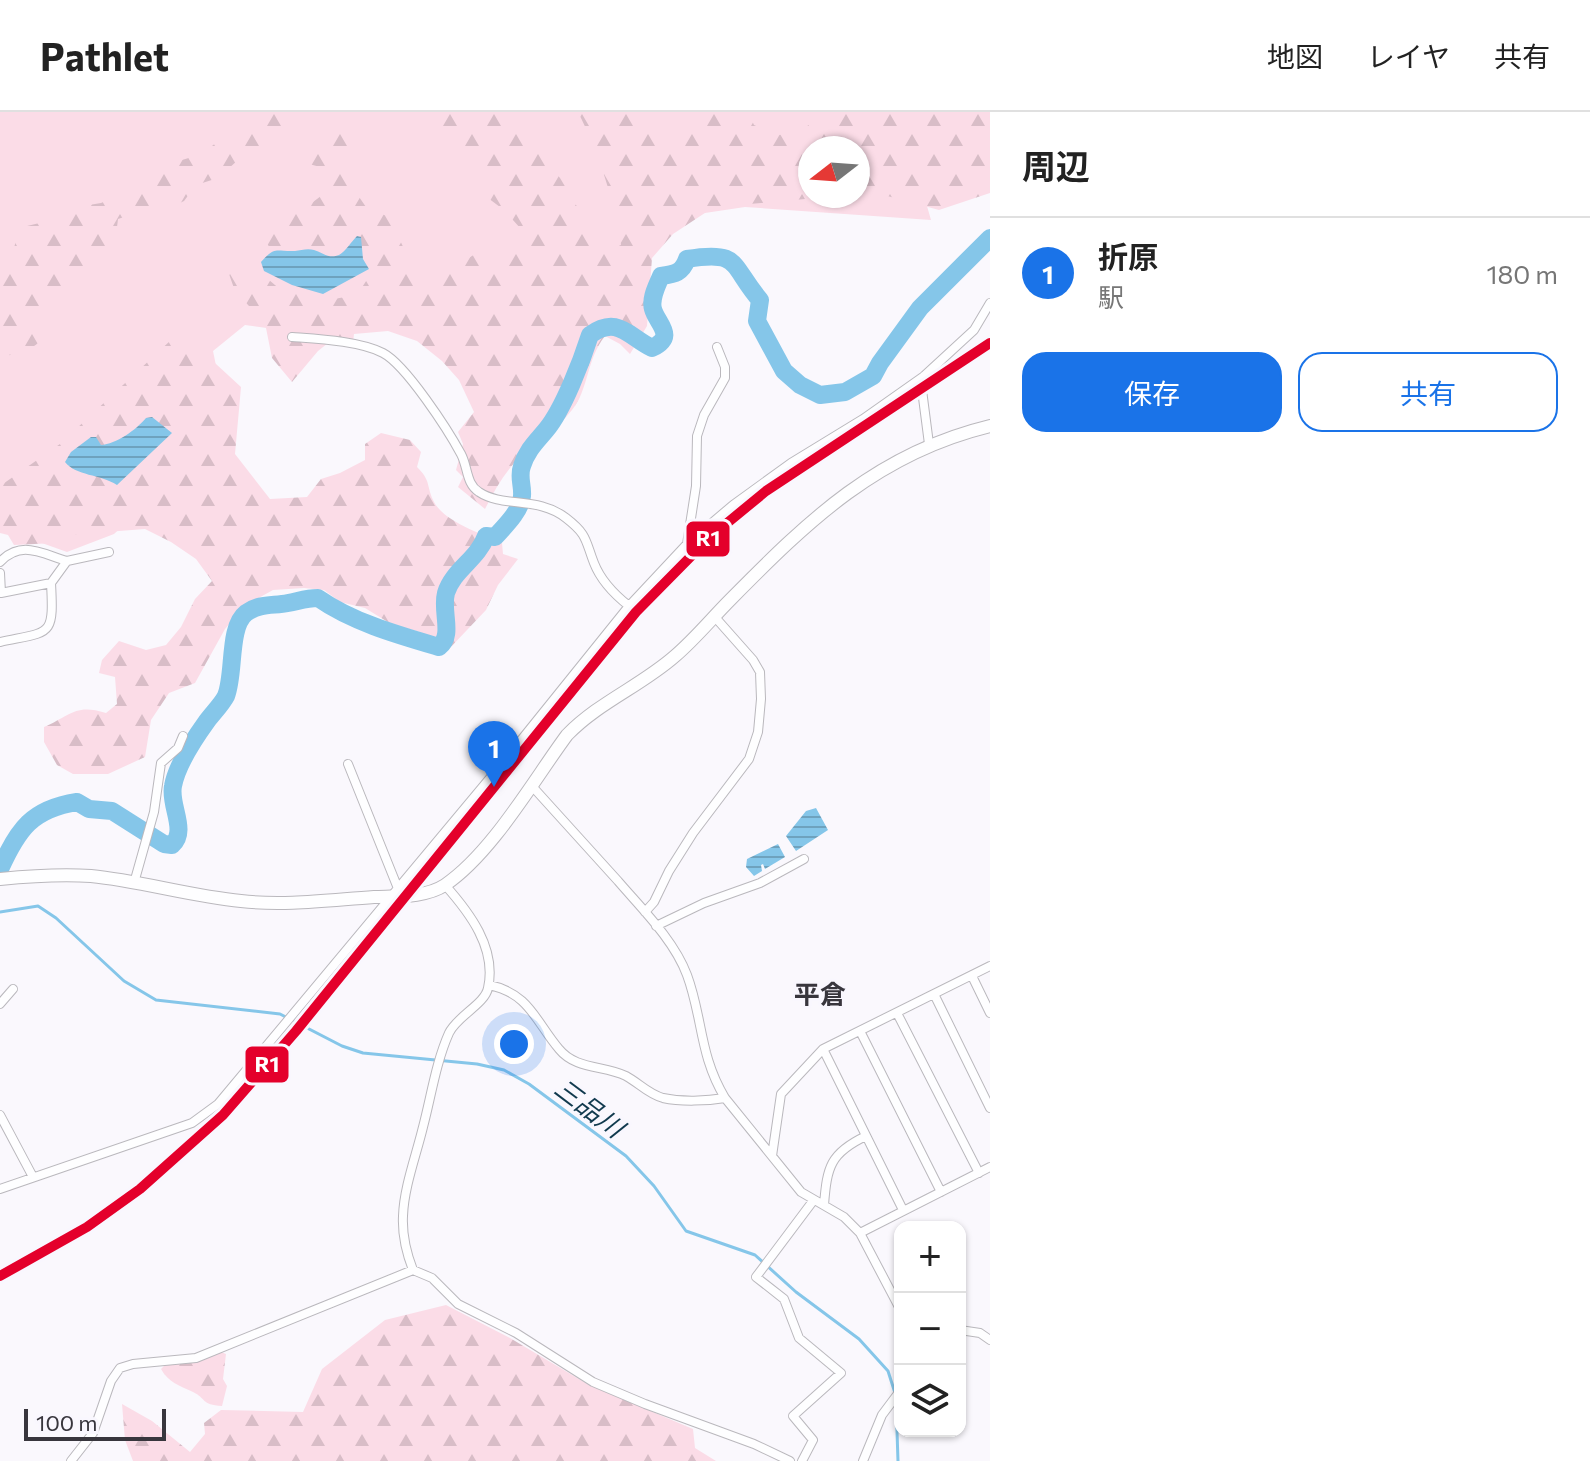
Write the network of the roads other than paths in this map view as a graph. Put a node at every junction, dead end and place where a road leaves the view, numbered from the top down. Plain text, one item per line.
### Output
1 (990, 303) edge
2 (292, 337) dead end
3 (717, 347) dead end
4 (924, 376) junction
5 (990, 426) edge
6 (929, 444) junction
7 (687, 544) junction
8 (109, 552) dead end
9 (67, 561) junction
10 (0, 562) edge
11 (0, 573) edge
12 (51, 583) junction
13 (629, 606) junction
14 (714, 616) junction
15 (0, 642) edge
16 (183, 736) dead end
17 (348, 764) dead end
18 (531, 785) junction
19 (804, 859) dead end
20 (0, 879) edge
21 (134, 883) junction
22 (445, 885) junction
23 (394, 891) junction
24 (645, 912) junction
25 (656, 926) junction
26 (990, 966) edge
27 (972, 976) junction
28 (489, 985) junction
29 (13, 989) dead end
30 (934, 994) junction
31 (0, 1004) edge
32 (897, 1013) junction
33 (990, 1013) edge
34 (860, 1031) junction
35 (823, 1049) junction
36 (725, 1098) junction
37 (990, 1108) edge
38 (0, 1115) edge
39 (866, 1136) junction
40 (772, 1157) junction
41 (990, 1167) edge
42 (979, 1173) junction
43 (33, 1177) junction
44 (0, 1189) edge
45 (941, 1192) junction
46 (813, 1201) junction
47 (824, 1205) junction
48 (903, 1210) junction
49 (860, 1233) junction
50 (413, 1270) junction
51 (894, 1298) edge
52 (966, 1331) edge
53 (990, 1340) edge
54 (894, 1399) edge
55 (71, 1461) edge
56 (790, 1461) edge
57 (802, 1461) edge
58 (863, 1461) edge

1 - 4 street
2 - 13 street
3 - 7 street
4 - 6 street
4 - 7 street
5 - 6 street
6 - 14 street
7 - 13 street
8 - 9 street
9 - 10 street
9 - 12 street
11 - 12 street
12 - 15 street
13 - 23 street
14 - 18 street
14 - 24 street
16 - 21 street
17 - 23 street
18 - 22 street
18 - 24 street
19 - 25 street
20 - 21 street
21 - 23 street
22 - 23 street
22 - 28 street
23 - 43 street
24 - 25 street
25 - 36 street
26 - 27 street
27 - 30 street
27 - 33 street
28 - 36 street
28 - 50 street
29 - 31 street
30 - 32 street
30 - 37 street
32 - 34 street
32 - 42 street
34 - 35 street
34 - 45 street
35 - 39 street
35 - 40 street
36 - 40 street
38 - 43 street
39 - 47 street
39 - 48 street
40 - 46 street
41 - 42 street
42 - 45 street
43 - 44 street
45 - 48 street
46 - 47 street
46 - 57 street
47 - 49 street
48 - 49 street
49 - 51 street
50 - 55 street
50 - 56 street
52 - 53 street
54 - 58 street

